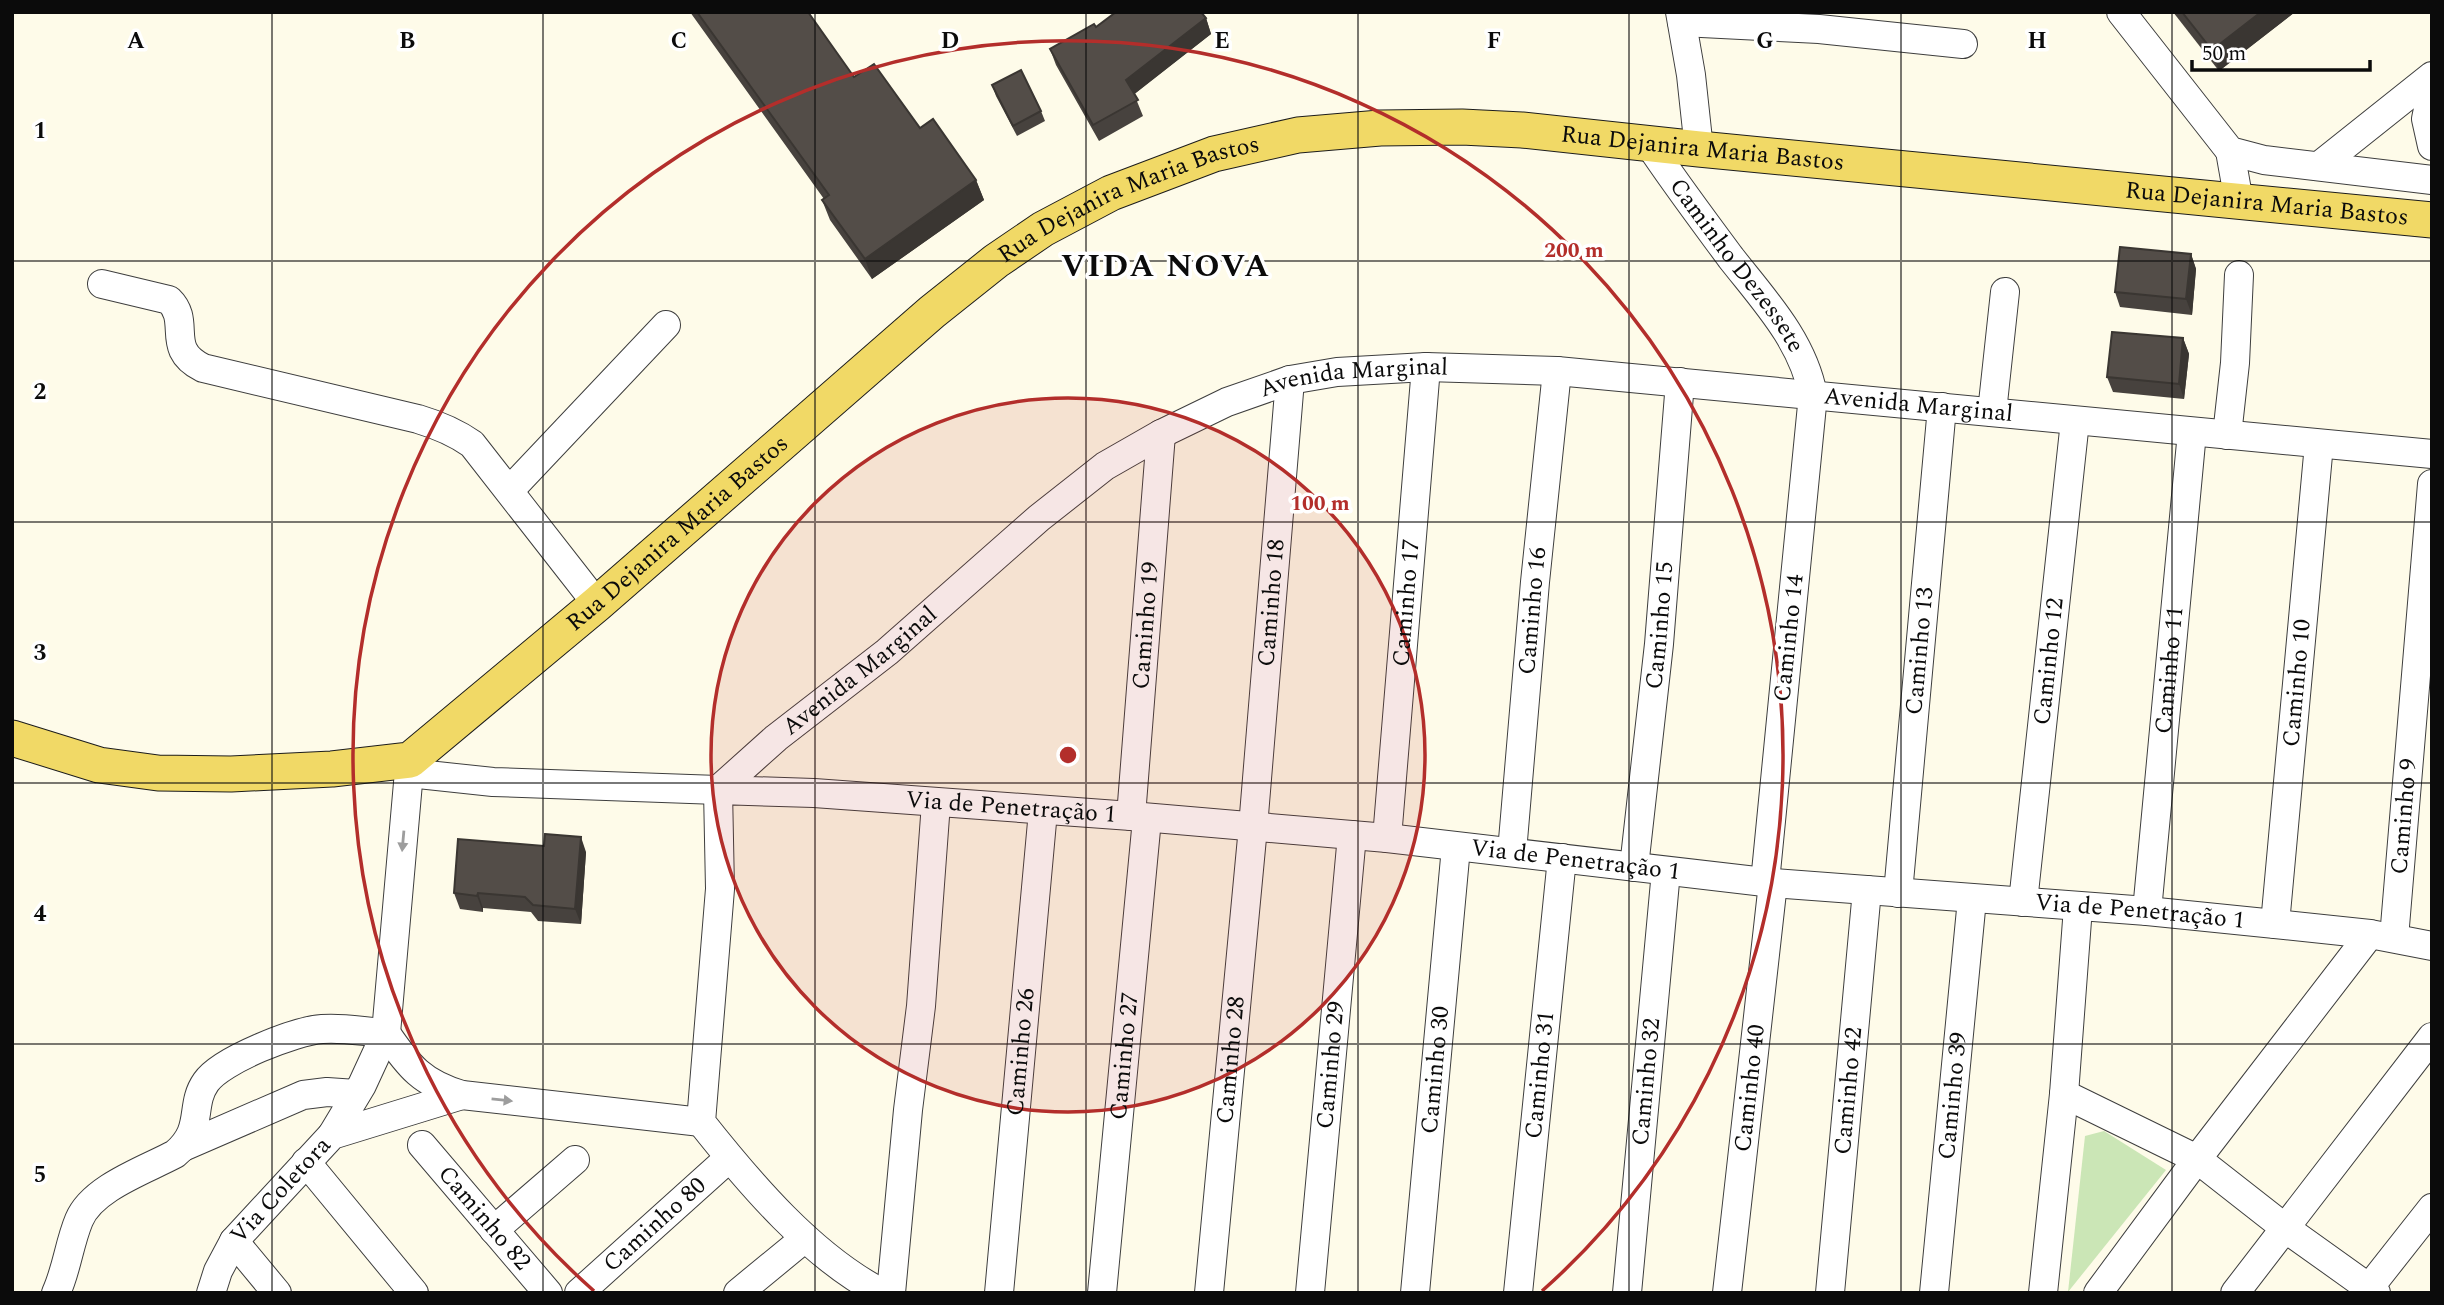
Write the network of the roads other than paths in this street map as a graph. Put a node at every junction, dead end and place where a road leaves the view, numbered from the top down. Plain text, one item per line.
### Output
1 (2121, 12) edge
2 (1681, 17) edge
3 (1962, 44) dead end
4 (2432, 76) edge
5 (2432, 89) edge
6 (1649, 144) junction
7 (2432, 146) edge
8 (1699, 149) junction
9 (2230, 151) junction
10 (2319, 166) junction
11 (2432, 180) edge
12 (2239, 202) junction
13 (2432, 220) edge
14 (2239, 275) dead end
15 (102, 284) dead end
16 (2005, 292) dead end
17 (667, 325) dead end
18 (1426, 367) junction
19 (1557, 371) junction
20 (1290, 380) junction
21 (1680, 382) junction
22 (1813, 395) junction
23 (1942, 407) junction
24 (1992, 412) junction
25 (2075, 421) junction
26 (2192, 432) junction
27 (1161, 434) junction
28 (2227, 435) junction
29 (2319, 444) junction
30 (2432, 454) edge
31 (2432, 484) edge
32 (510, 490) junction
33 (597, 604) junction
34 (12, 738) edge
35 (409, 766) junction
36 (718, 790) junction
37 (936, 803) junction
38 (1043, 811) junction
39 (1139, 817) junction
40 (1253, 827) junction
41 (1352, 835) junction
42 (1387, 838) junction
43 (1455, 846) junction
44 (1512, 852) junction
45 (1562, 858) junction
46 (1634, 867) junction
47 (1666, 871) junction
48 (1769, 882) junction
49 (1867, 890) junction
50 (1898, 893) junction
51 (1972, 899) junction
52 (2023, 902) junction
53 (2078, 906) junction
54 (2147, 911) junction
55 (2275, 924) junction
56 (2382, 936) junction
57 (2432, 946) edge
58 (386, 1033) junction
59 (2432, 1037) edge
60 (356, 1094) junction
61 (2064, 1094) junction
62 (461, 1095) junction
63 (701, 1122) junction
64 (332, 1135) junction
65 (422, 1145) dead end
66 (183, 1147) junction
67 (729, 1158) junction
68 (2197, 1159) junction
69 (575, 1160) dead end
70 (306, 1162) junction
71 (2432, 1208) edge
72 (2285, 1228) junction
73 (494, 1230) junction
74 (805, 1238) junction
75 (234, 1241) junction
76 (2370, 1291) edge
77 (411, 1292) edge
78 (56, 1293) edge
79 (211, 1293) edge
80 (277, 1293) edge
81 (548, 1293) edge
82 (579, 1293) edge
83 (738, 1293) edge
84 (882, 1293) edge
85 (891, 1293) edge
86 (999, 1293) edge
87 (1102, 1293) edge
88 (1209, 1293) edge
89 (1310, 1293) edge
90 (1415, 1293) edge
91 (1518, 1293) edge
92 (1627, 1293) edge
93 (1727, 1293) edge
94 (1830, 1293) edge
95 (1934, 1293) edge
96 (2043, 1293) edge
97 (2098, 1293) edge
98 (2235, 1293) edge

1 - 9 street
2 - 3 street
2 - 8 street
4 - 10 street
5 - 7 street
6 - 8 main road, Rua Dejanira Maria Bastos
6 - 22 street, Caminho Dezessete
6 - 33 main road, Rua Dejanira Maria Bastos
8 - 12 main road, Rua Dejanira Maria Bastos
9 - 10 street
9 - 12 street
10 - 11 street
12 - 13 main road, Rua Dejanira Maria Bastos
14 - 28 street
15 - 32 street
16 - 24 street
17 - 32 street
18 - 19 street, Avenida Marginal
18 - 20 street, Avenida Marginal
18 - 42 street, Caminho 17
19 - 21 street, Avenida Marginal
19 - 44 street, Caminho 16
20 - 27 street, Avenida Marginal
20 - 40 street, Caminho 18
21 - 22 street, Avenida Marginal
21 - 46 street, Caminho 15
22 - 23 street, Avenida Marginal
22 - 48 street, Caminho 14
23 - 24 street, Avenida Marginal
23 - 50 street, Caminho 13
24 - 25 street, Avenida Marginal
25 - 26 street, Avenida Marginal
25 - 52 street, Caminho 12
26 - 28 street, Avenida Marginal
26 - 54 street, Caminho 11
27 - 36 street, Avenida Marginal
27 - 39 street, Caminho 19
28 - 29 street, Avenida Marginal
29 - 30 street, Avenida Marginal
29 - 55 street, Caminho 10
31 - 56 street, Caminho 9
32 - 33 street
33 - 35 main road, Rua Dejanira Maria Bastos
34 - 35 main road
35 - 36 street
35 -> 58 street
36 - 37 street, Via de Penetração 1
36 - 63 street
37 - 38 street, Via de Penetração 1
37 - 85 street
38 - 39 street, Via de Penetração 1
38 - 86 street, Caminho 26
39 - 40 street, Via de Penetração 1
39 - 87 street, Caminho 27
40 - 41 street, Via de Penetração 1
40 - 88 street, Caminho 28
41 - 42 street, Via de Penetração 1
41 - 89 street, Caminho 29
42 - 43 street, Via de Penetração 1
43 - 44 street, Via de Penetração 1
43 - 90 street, Caminho 30
44 - 45 street, Via de Penetração 1
45 - 46 street, Via de Penetração 1
45 - 91 street, Caminho 31
46 - 47 street, Via de Penetração 1
47 - 48 street, Via de Penetração 1
47 - 92 street, Caminho 32
48 - 49 street, Via de Penetração 1
48 - 93 street, Caminho 40
49 - 50 street, Via de Penetração 1
49 - 94 street, Caminho 42
50 - 51 street, Via de Penetração 1
51 - 52 street, Via de Penetração 1
51 - 95 street, Caminho 39
52 - 53 street, Via de Penetração 1
53 - 54 street, Via de Penetração 1
53 - 61 street
54 - 55 street, Via de Penetração 1
55 - 56 street, Via de Penetração 1
56 - 57 street, Via de Penetração 1
56 - 68 street
58 - 60 street
58 - 62 street
58 - 66 street
59 - 72 street
60 - 64 street
60 - 66 street
61 - 68 street
61 - 96 street
62 -> 63 street
62 - 64 street, Via Coletora
63 - 67 street
64 - 70 street, Via Coletora
65 - 73 street, Caminho 82
66 - 78 street
67 - 74 street
67 - 82 street, Caminho 80
68 - 72 street
68 - 97 street
69 - 73 street
70 - 75 street, Via Coletora
70 - 77 street
71 - 76 street
72 - 76 street
72 - 98 street
73 - 81 street, Caminho 82
74 - 83 street
74 - 84 street
75 - 79 street, Via Coletora
75 - 80 street

